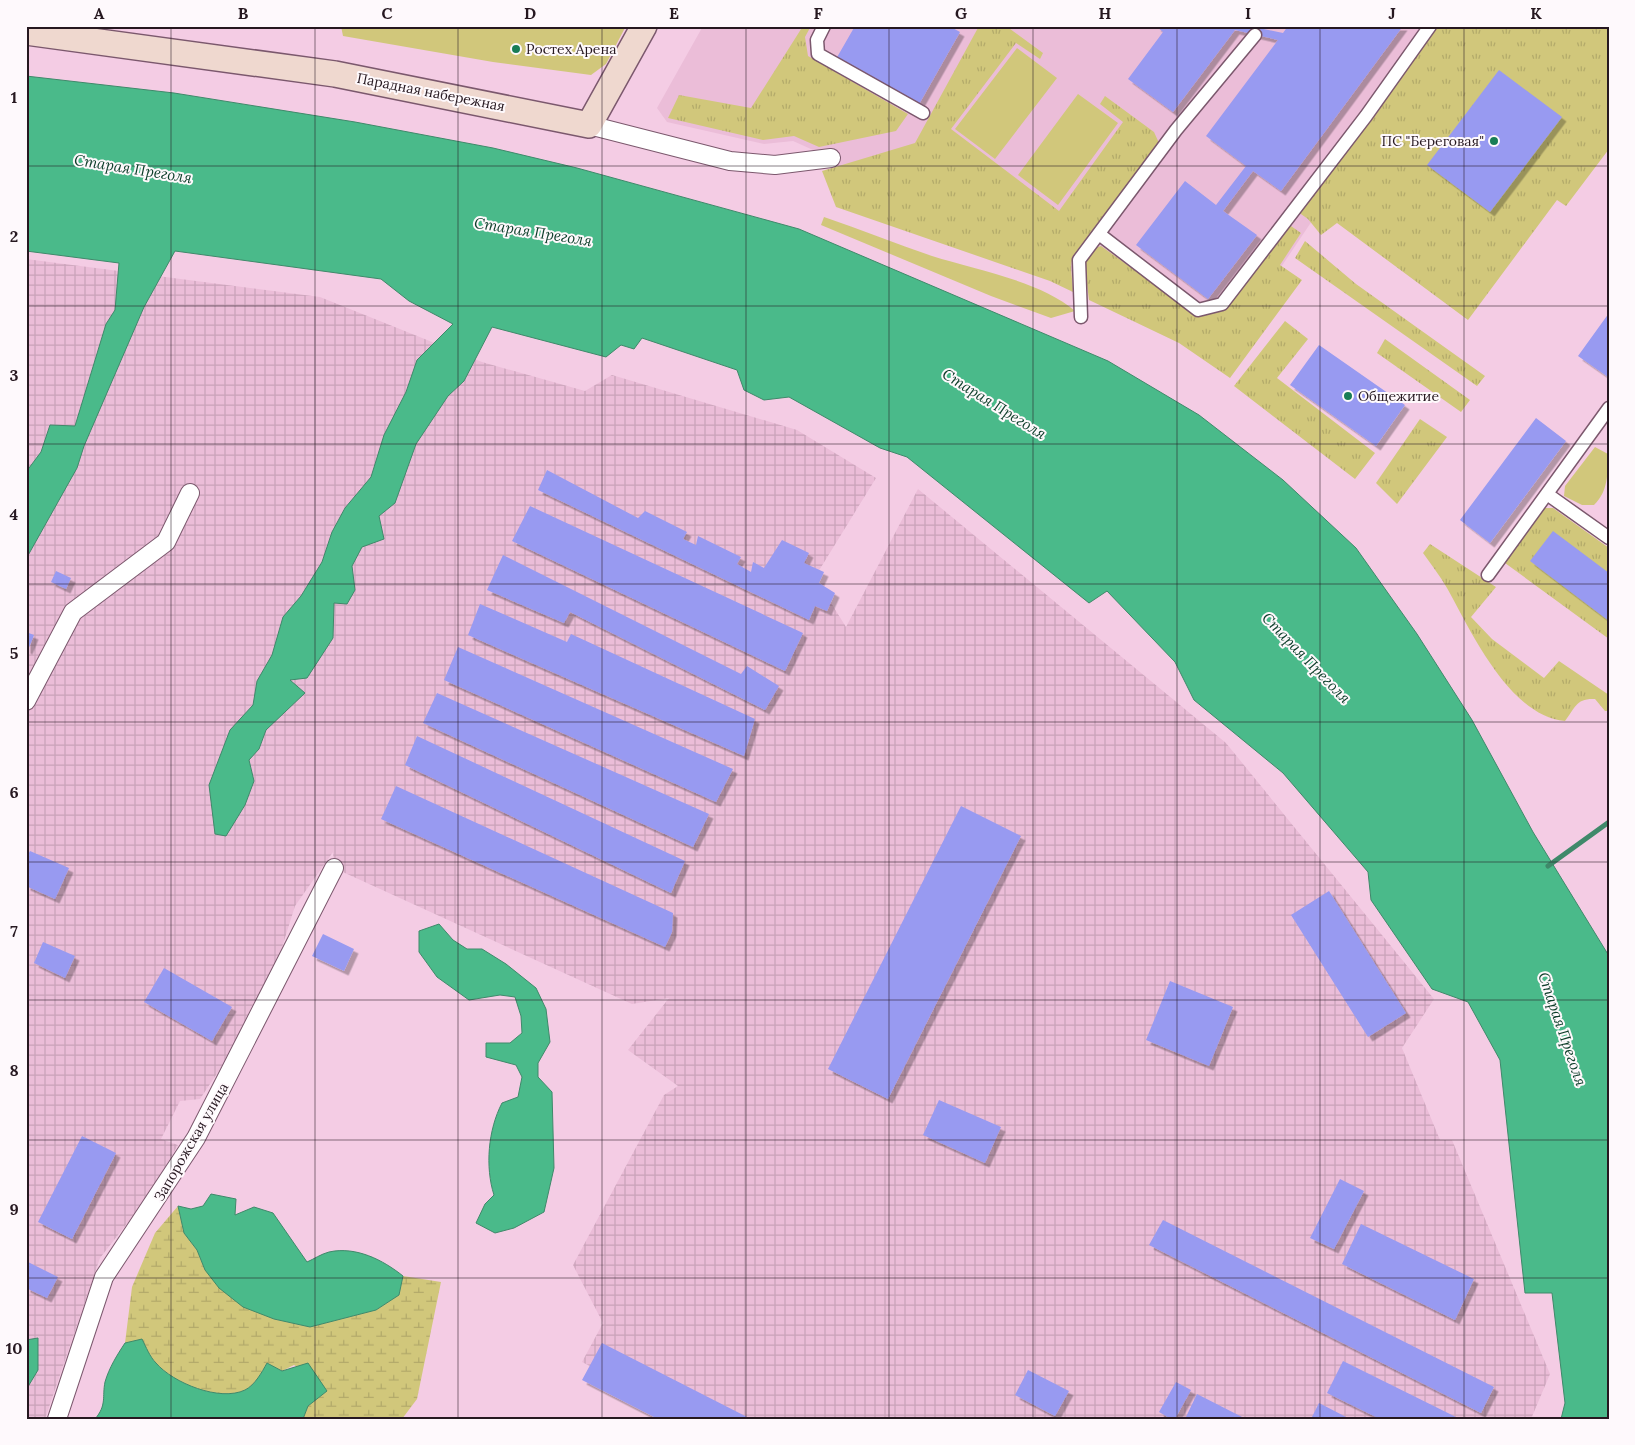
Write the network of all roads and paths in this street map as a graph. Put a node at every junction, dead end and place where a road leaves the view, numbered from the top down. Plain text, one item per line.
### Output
1 (644, 26) edge
2 (824, 26) edge
3 (1430, 26) edge
4 (1258, 30) edge
5 (26, 32) edge
6 (923, 113) dead end
7 (589, 125) junction
8 (831, 158) dead end
9 (1099, 234) junction
10 (1081, 317) dead end
11 (1609, 408) edge
12 (190, 493) dead end
13 (1547, 494) junction
14 (1609, 538) edge
15 (1488, 576) dead end
16 (26, 701) edge
17 (334, 868) dead end
18 (57, 1419) edge

1 - 7 main road
2 - 6 street
3 - 9 street
4 - 9 street
5 - 7 main road, Парадная набережная
7 - 8 street, Парадная набережная
9 - 10 street
11 - 13 street
12 - 16 street
13 - 14 street
13 - 15 street
17 - 18 street, Запорожская улица

